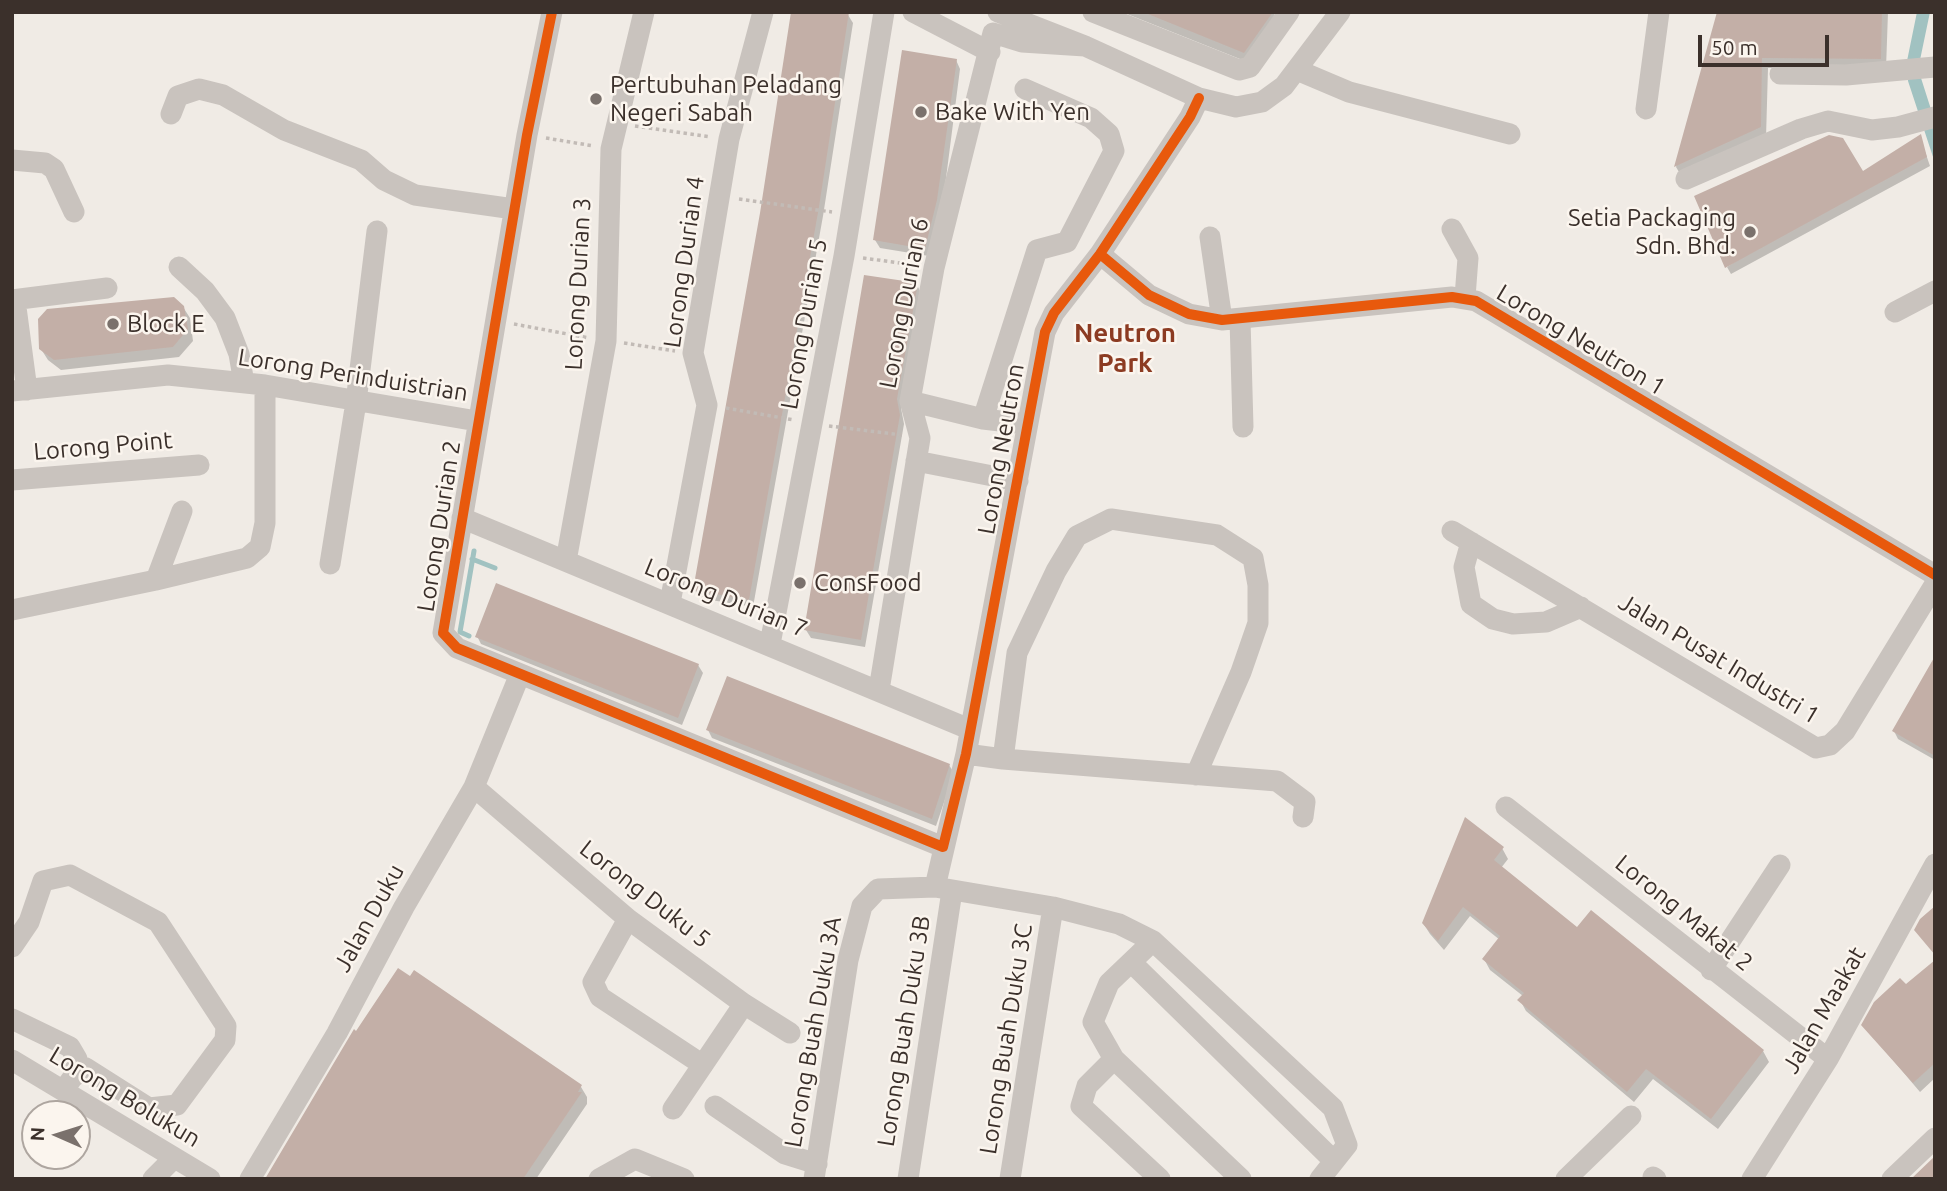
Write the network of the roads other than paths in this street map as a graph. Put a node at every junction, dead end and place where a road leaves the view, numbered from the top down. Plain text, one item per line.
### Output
1 (552, 12) edge
2 (644, 12) edge
3 (763, 12) edge
4 (884, 12) edge
5 (913, 12) edge
6 (942, 12) edge
7 (998, 12) edge
8 (1093, 12) edge
9 (1289, 12) edge
10 (1340, 12) edge
11 (1659, 12) edge
12 (1084, 46) junction
13 (990, 52) junction
14 (1930, 68) edge
15 (1297, 70) junction
16 (1780, 74) dead end
17 (1026, 89) dead end
18 (1199, 98) junction
19 (1646, 109) dead end
20 (171, 114) dead end
21 (1925, 120) edge
22 (1510, 134) dead end
23 (12, 160) edge
24 (1686, 179) dead end
25 (514, 209) junction
26 (74, 212) dead end
27 (1452, 229) dead end
28 (377, 231) dead end
29 (1210, 237) dead end
30 (1100, 254) junction
31 (179, 267) dead end
32 (107, 288) dead end
33 (1935, 291) edge
34 (1465, 298) junction
35 (13, 300) edge
36 (1895, 312) dead end
37 (1231, 319) junction
38 (254, 384) junction
39 (19, 390) edge
40 (910, 401) junction
41 (356, 402) junction
42 (983, 419) junction
43 (477, 421) junction
44 (1026, 424) junction
45 (1243, 427) dead end
46 (916, 461) junction
47 (199, 465) dead end
48 (12, 480) edge
49 (1018, 481) junction
50 (182, 511) dead end
51 (462, 518) junction
52 (1452, 531) dead end
53 (1471, 542) junction
54 (566, 561) junction
55 (330, 564) dead end
56 (1935, 575) edge
57 (156, 580) junction
58 (1935, 584) edge
59 (670, 603) junction
60 (1581, 607) junction
61 (12, 610) edge
62 (770, 645) junction
63 (520, 674) junction
64 (879, 690) junction
65 (970, 729) junction
66 (966, 754) junction
67 (1003, 759) junction
68 (1196, 775) junction
69 (474, 786) junction
70 (1506, 807) dead end
71 (1303, 817) dead end
72 (943, 847) junction
73 (1935, 864) edge
74 (1780, 865) dead end
75 (943, 889) junction
76 (1053, 907) junction
77 (628, 919) junction
78 (1153, 941) junction
79 (12, 947) edge
80 (1131, 962) junction
81 (1711, 970) junction
82 (744, 1004) junction
83 (12, 1019) edge
84 (790, 1033) dead end
85 (1114, 1059) junction
86 (1828, 1059) junction
87 (12, 1060) edge
88 (703, 1065) junction
89 (68, 1084) junction
90 (715, 1106) dead end
91 (673, 1110) dead end
92 (1631, 1116) dead end
93 (1935, 1138) edge
94 (173, 1159) junction
95 (1334, 1161) junction
96 (816, 1172) edge
97 (153, 1179) edge
98 (210, 1179) edge
99 (250, 1179) edge
100 (599, 1179) edge
101 (684, 1179) edge
102 (908, 1179) edge
103 (1010, 1179) edge
104 (1160, 1179) edge
105 (1241, 1179) edge
106 (1320, 1179) edge
107 (1566, 1179) edge
108 (1752, 1179) edge
109 (1892, 1179) edge

1 - 25 street, Lorong Durian 2
2 - 54 street, Lorong Durian 3
3 - 59 street, Lorong Durian 4
4 - 62 street, Lorong Durian 5
5 - 13 street
6 - 13 street
7 - 12 street
8 - 9 street
10 - 15 street
11 - 19 street
12 - 13 street
12 - 18 street
13 - 40 street, Lorong Durian 6
14 - 16 street
15 - 18 street
15 - 22 street
17 - 42 street
18 - 30 street, Lorong Neutron
20 - 25 street
21 - 24 street
23 - 26 street
25 - 43 street, Lorong Durian 2
27 - 34 street
28 - 41 street
29 - 37 street
30 - 37 street, Lorong Neutron 1
30 - 44 street, Lorong Neutron
31 - 38 street
32 - 35 street
33 - 36 street
34 - 37 street, Lorong Neutron 1
34 - 56 street, Lorong Neutron 1
35 - 39 street
37 - 45 street
38 - 39 street, Lorong Perinduistrian
38 - 41 street, Lorong Perinduistrian
38 - 57 street
40 - 42 street
40 - 46 street, Lorong Durian 6
41 - 43 street, Lorong Perinduistrian
41 - 55 street
42 - 44 street
43 - 51 street, Lorong Durian 2
44 - 49 street, Lorong Neutron
46 - 49 street
46 - 64 street, Lorong Durian 6
47 - 48 street, Lorong Point
49 - 65 street, Lorong Neutron
50 - 57 street
51 - 54 street, Lorong Durian 7
51 - 63 street, Lorong Durian 2
52 - 53 street, Jalan Pusat Industri 1
53 - 60 street, Jalan Pusat Industri 1
53 - 60 street
54 - 59 street, Lorong Durian 7
57 - 61 street
58 - 60 street, Jalan Pusat Industri 1
59 - 62 street, Lorong Durian 7
62 - 64 street, Lorong Durian 7
63 - 69 street, Jalan Duku
63 - 72 street, Lorong Durian 2
64 - 65 street, Lorong Durian 7
65 - 66 street, Lorong Neutron
66 - 67 street
66 - 72 street, Lorong Neutron
67 - 68 street
67 - 68 street
68 - 71 street
69 - 77 street, Lorong Duku 5
69 - 99 street, Jalan Duku
70 - 81 street, Lorong Makat 2
72 - 75 street, Lorong Neutron
73 - 86 street, Jalan Maakat
74 - 81 street
75 - 76 street, Lorong Buah Duku 3A
75 - 96 street, Lorong Buah Duku 3A
75 - 102 street, Lorong Buah Duku 3B
76 - 78 street, Lorong Buah Duku 3A
76 - 103 street, Lorong Buah Duku 3C
77 - 82 street, Lorong Duku 5
77 - 88 street
78 - 80 street
78 - 95 street, Lorong Buah Duku 3A
79 - 89 street
80 - 85 street
80 - 95 street
81 - 86 street, Lorong Makat 2
82 - 84 street, Lorong Duku 5
82 - 88 street
83 - 89 street
85 - 104 street
85 - 105 street
86 - 108 street, Jalan Maakat
87 - 89 street, Lorong Bolukun
88 - 91 street
89 - 94 street, Lorong Bolukun
90 - 96 street
92 - 107 street
93 - 109 street
94 - 97 street
94 - 98 street, Lorong Bolukun
95 - 106 street
100 - 101 street

